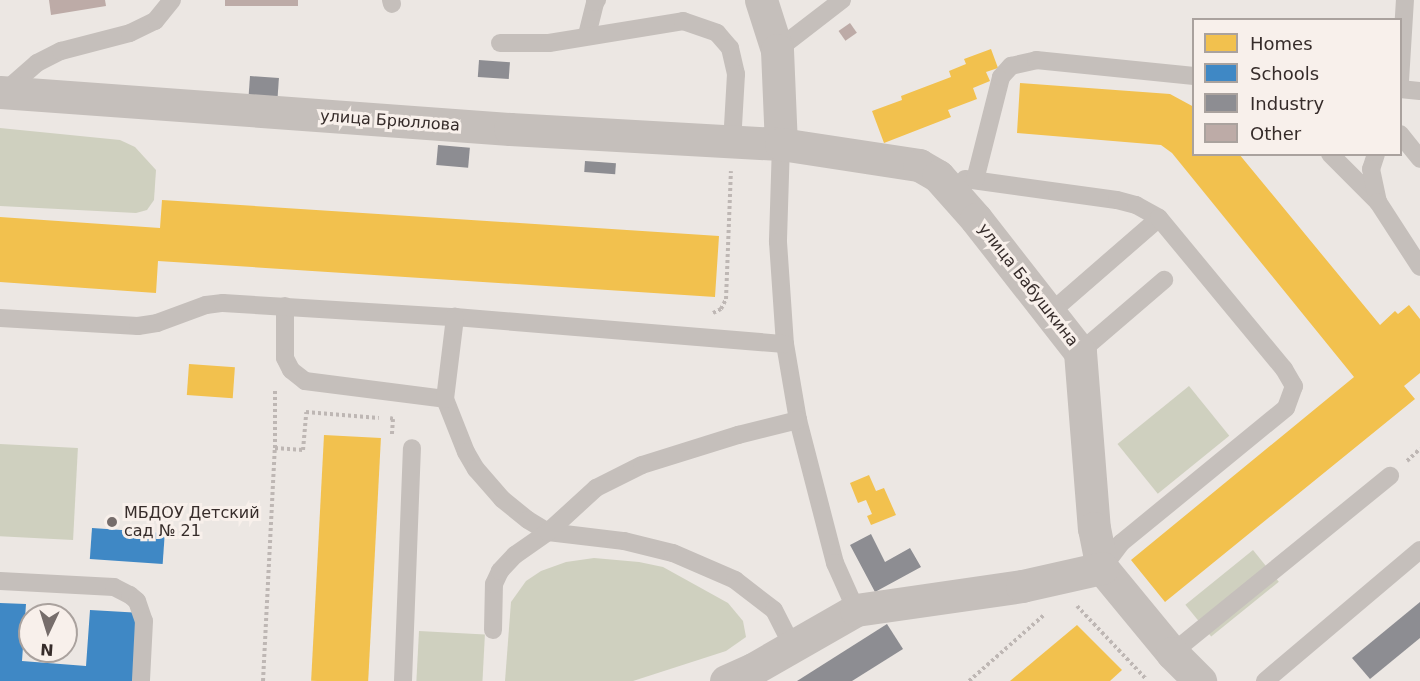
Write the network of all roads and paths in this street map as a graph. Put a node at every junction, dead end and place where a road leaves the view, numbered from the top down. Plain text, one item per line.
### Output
1 (172, 0) edge
2 (597, 0) edge
3 (762, 0) edge
4 (842, 0) edge
5 (1405, 0) edge
6 (588, 35) junction
7 (500, 43) dead end
8 (777, 50) junction
9 (1402, 61) edge
10 (1192, 76) edge
11 (1402, 89) edge
12 (1420, 91) edge
13 (2, 92) edge
14 (1402, 135) edge
15 (732, 143) junction
16 (781, 144) junction
17 (1332, 156) edge
18 (1375, 156) edge
19 (1420, 159) edge
20 (938, 176) junction
21 (975, 180) junction
22 (1378, 202) junction
23 (1159, 218) junction
24 (1420, 267) edge
25 (1164, 280) dead end
26 (285, 306) junction
27 (1051, 312) junction
28 (711, 314) dead end
29 (455, 317) junction
30 (0, 318) edge
31 (785, 344) junction
32 (1080, 352) junction
33 (285, 358) junction
34 (445, 399) junction
35 (798, 420) junction
36 (392, 442) dead end
37 (275, 448) junction
38 (412, 448) dead end
39 (1390, 476) dead end
40 (548, 532) junction
41 (1420, 550) edge
42 (1101, 568) junction
43 (0, 581) edge
44 (1075, 604) dead end
45 (856, 610) junction
46 (1049, 611) dead end
47 (493, 630) dead end
48 (792, 645) junction
49 (1172, 653) junction
50 (1147, 680) edge
51 (141, 681) edge
52 (263, 681) edge
53 (403, 681) edge
54 (728, 681) edge
55 (969, 681) edge
56 (1200, 681) edge
57 (1265, 681) edge

1 - 13 lane
2 - 6 lane
3 - 8 street
4 - 8 lane
5 - 9 lane
6 - 7 lane
6 - 15 lane
8 - 16 street
10 - 21 lane
11 - 12 lane
13 - 15 street, улица Брюллова
14 - 19 lane
15 - 16 street, улица Брюллова
15 - 28 path
16 - 20 street, улица Бабушкина
16 - 31 lane
17 - 22 lane
18 - 22 lane
20 - 21 lane
20 - 27 street, улица Бабушкина
21 - 23 lane
22 - 24 lane
23 - 27 lane
23 - 42 lane
25 - 32 lane
26 - 29 lane
26 - 30 lane
26 - 33 lane
27 - 32 street, улица Бабушкина
29 - 31 lane
29 - 34 lane
31 - 35 lane
32 - 42 street, улица Бабушкина
33 - 34 lane
33 - 37 path
34 - 40 lane
35 - 40 lane
35 - 45 lane
36 - 37 path
37 - 52 path
38 - 53 lane
39 - 49 lane
40 - 47 lane
40 - 48 lane
41 - 57 lane
42 - 45 street
42 - 49 street
43 - 51 lane
44 - 50 path
45 - 48 street
46 - 55 path
48 - 54 street
49 - 56 street

